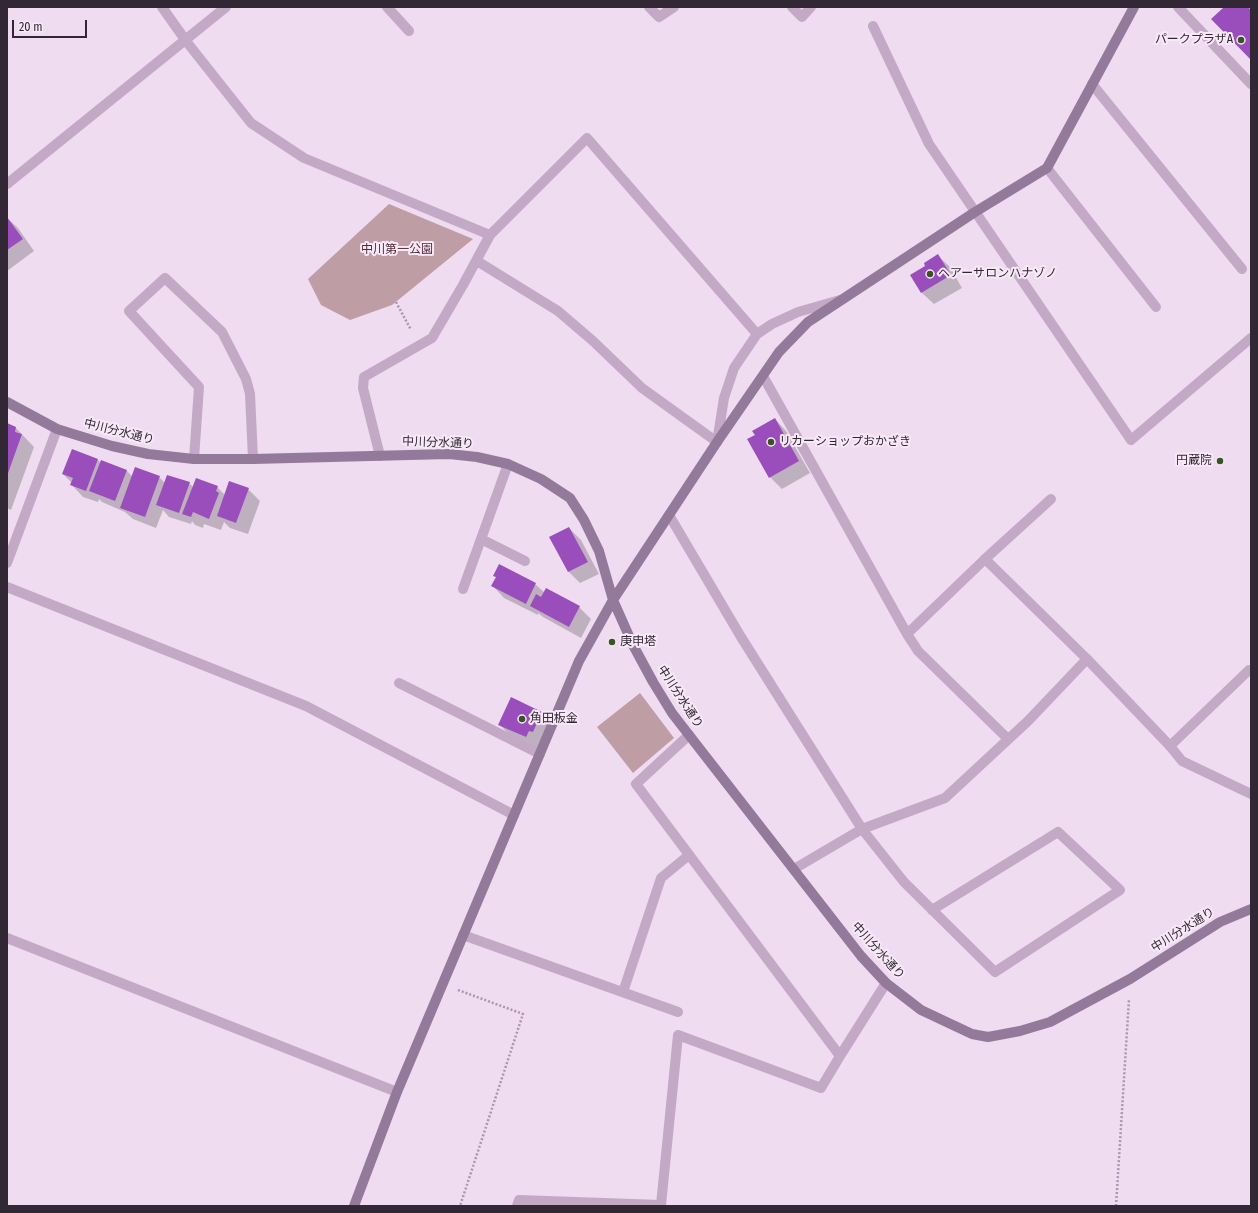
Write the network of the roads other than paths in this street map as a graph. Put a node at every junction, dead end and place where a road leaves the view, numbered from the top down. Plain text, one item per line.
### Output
1 (162, 7) edge
2 (226, 7) edge
3 (387, 7) edge
4 (649, 7) edge
5 (674, 7) edge
6 (792, 7) edge
7 (811, 7) edge
8 (1134, 7) edge
9 (1178, 7) edge
10 (873, 26) dead end
11 (409, 31) dead end
12 (186, 41) junction
13 (1092, 84) junction
14 (1251, 84) edge
15 (1047, 168) junction
16 (7, 184) edge
17 (975, 212) junction
18 (490, 235) junction
19 (477, 261) junction
20 (1242, 269) dead end
21 (844, 298) junction
22 (1156, 307) dead end
23 (757, 334) junction
24 (1251, 338) edge
25 (763, 376) junction
26 (7, 402) edge
27 (56, 429) junction
28 (717, 442) junction
29 (380, 456) junction
30 (194, 459) junction
31 (253, 459) junction
32 (508, 464) junction
33 (1051, 499) dead end
34 (669, 515) junction
35 (481, 539) junction
36 (985, 558) junction
37 (525, 561) dead end
38 (7, 563) edge
39 (7, 587) edge
40 (463, 589) dead end
41 (613, 600) junction
42 (907, 634) junction
43 (1087, 658) junction
44 (1251, 671) edge
45 (399, 683) dead end
46 (689, 735) junction
47 (1008, 739) junction
48 (1170, 746) junction
49 (540, 754) junction
50 (1251, 794) edge
51 (514, 815) junction
52 (862, 829) junction
53 (689, 855) junction
54 (794, 869) junction
55 (1251, 909) edge
56 (932, 910) junction
57 (463, 935) junction
58 (7, 938) edge
59 (886, 983) junction
60 (623, 992) junction
61 (678, 1012) dead end
62 (840, 1056) junction
63 (397, 1092) junction
64 (354, 1206) edge
65 (517, 1206) edge

1 - 12 street
2 - 12 street
3 - 11 street
4 - 5 street
6 - 7 street
8 - 13 street
9 - 14 street
10 - 17 street
12 - 16 street
12 - 18 street
13 - 15 street
13 - 20 street
15 - 17 street
15 - 22 street
17 - 21 street
17 - 24 street
18 - 19 street
18 - 23 street
19 - 28 street
19 - 29 street
21 - 23 street
21 - 25 street
23 - 28 street
25 - 28 street
25 - 42 street
26 - 27 street, 中川分水通り
27 - 30 street, 中川分水通り
27 - 38 street
28 - 34 street
29 - 31 street, 中川分水通り
29 - 32 street, 中川分水通り
30 - 31 street, 中川分水通り
30 - 31 street
32 - 35 street
32 - 41 street, 中川分水通り
33 - 36 street
34 - 41 street
34 - 52 street
35 - 37 street
35 - 40 street
36 - 42 street
36 - 43 street
39 - 51 street
41 - 46 street, 中川分水通り
41 - 49 street
42 - 47 street
43 - 47 street
43 - 48 street
44 - 48 street
45 - 49 street
46 - 53 street
46 - 54 street, 中川分水通り
47 - 52 street
48 - 50 street
49 - 51 street
51 - 57 street
52 - 54 street
52 - 56 street
53 - 60 street
53 - 62 street
54 - 59 street, 中川分水通り
55 - 59 street, 中川分水通り
56 - 56 street
57 - 60 street
57 - 63 street
58 - 63 street
59 - 62 street
60 - 61 street
62 - 65 street
63 - 64 street

